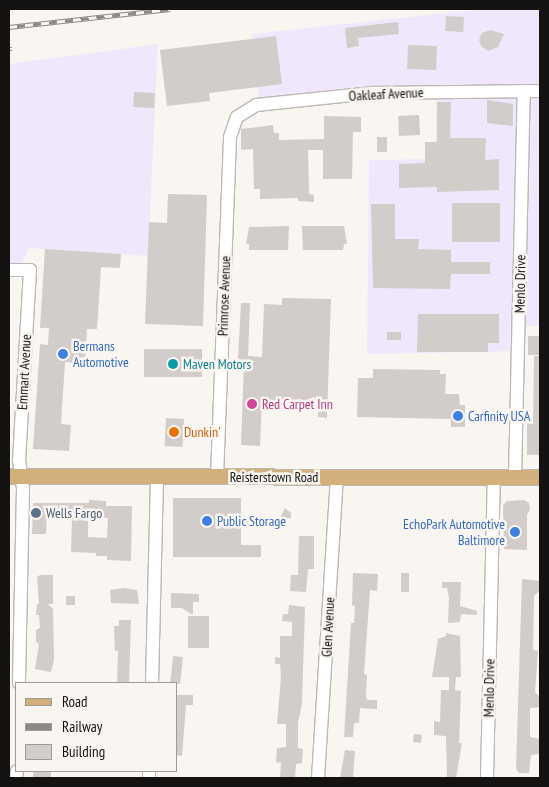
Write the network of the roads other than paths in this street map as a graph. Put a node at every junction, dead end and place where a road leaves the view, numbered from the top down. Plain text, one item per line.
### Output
1 (524, 91) junction
2 (540, 91) edge
3 (237, 117) joint
4 (9, 270) edge
5 (15, 476) edge
6 (337, 476) junction
7 (157, 477) junction
8 (217, 477) junction
9 (494, 477) junction
10 (515, 477) junction
11 (540, 477) edge
12 (19, 682) edge
13 (152, 682) edge
14 (318, 778) edge
15 (487, 778) edge

1 - 2 street, Oakleaf Avenue
1 - 3 street, Oakleaf Avenue
1 - 10 street, Menlo Drive
3 - 8 street, Primrose Avenue
4 - 5 street, Emmart Avenue
5 - 7 main road, Reisterstown Road
5 - 12 street, Emmart Avenue
6 - 8 main road, Reisterstown Road
6 - 9 main road, Reisterstown Road
6 - 14 street, Glen Avenue
7 - 8 main road, Reisterstown Road
7 - 13 street
9 - 10 main road, Reisterstown Road
9 - 15 street, Menlo Drive
10 - 11 main road, Reisterstown Road

